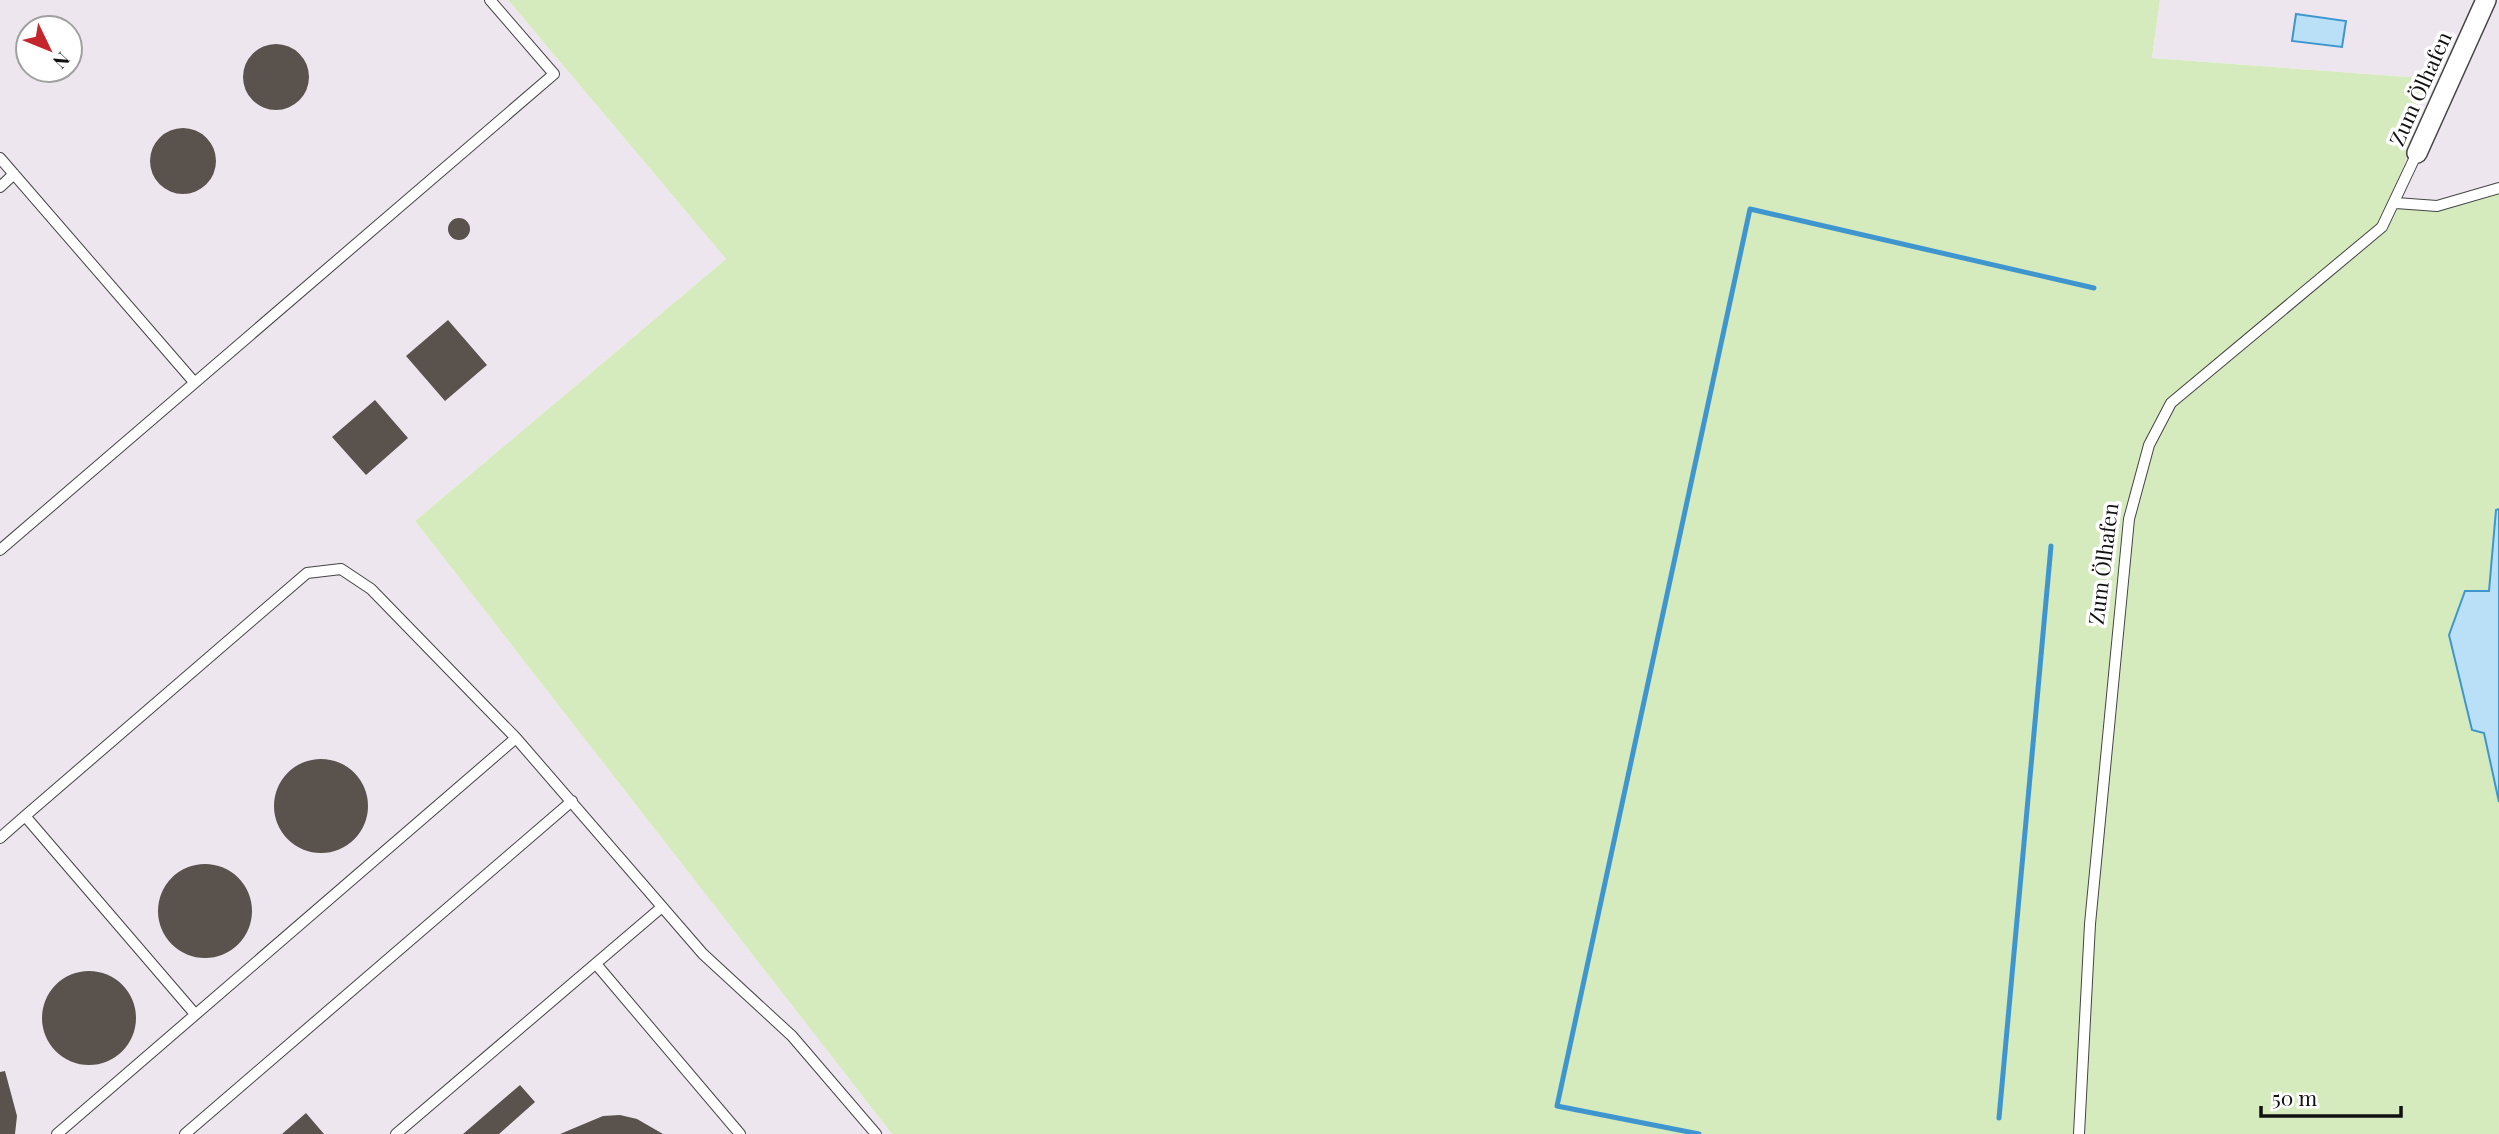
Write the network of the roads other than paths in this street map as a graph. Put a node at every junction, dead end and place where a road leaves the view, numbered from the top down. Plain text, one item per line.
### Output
1 (490, 0) edge
2 (2486, 0) edge
3 (2417, 153) joint
4 (0, 158) edge
5 (14, 174) junction
6 (0, 187) edge
7 (2499, 188) edge
8 (2396, 203) junction
9 (194, 382) junction
10 (0, 550) edge
11 (516, 738) junction
12 (572, 801) junction
13 (25, 816) junction
14 (0, 838) edge
15 (662, 907) junction
16 (596, 964) junction
17 (195, 1014) junction
18 (57, 1134) edge
19 (186, 1134) edge
20 (396, 1134) edge
21 (740, 1134) edge
22 (876, 1134) edge
23 (2079, 1134) edge

1 - 9 lane
2 - 3 street, Zum Ölhafen
3 - 8 lane, Zum Ölhafen
4 - 5 lane
5 - 6 lane
5 - 9 lane
7 - 8 lane
8 - 23 lane, Zum Ölhafen
9 - 10 lane
11 - 12 lane
11 - 13 lane
11 - 17 lane
12 - 15 lane
12 - 19 lane
13 - 14 lane
13 - 17 lane
15 - 16 lane
15 - 22 lane
16 - 20 lane
16 - 21 lane
17 - 18 lane

